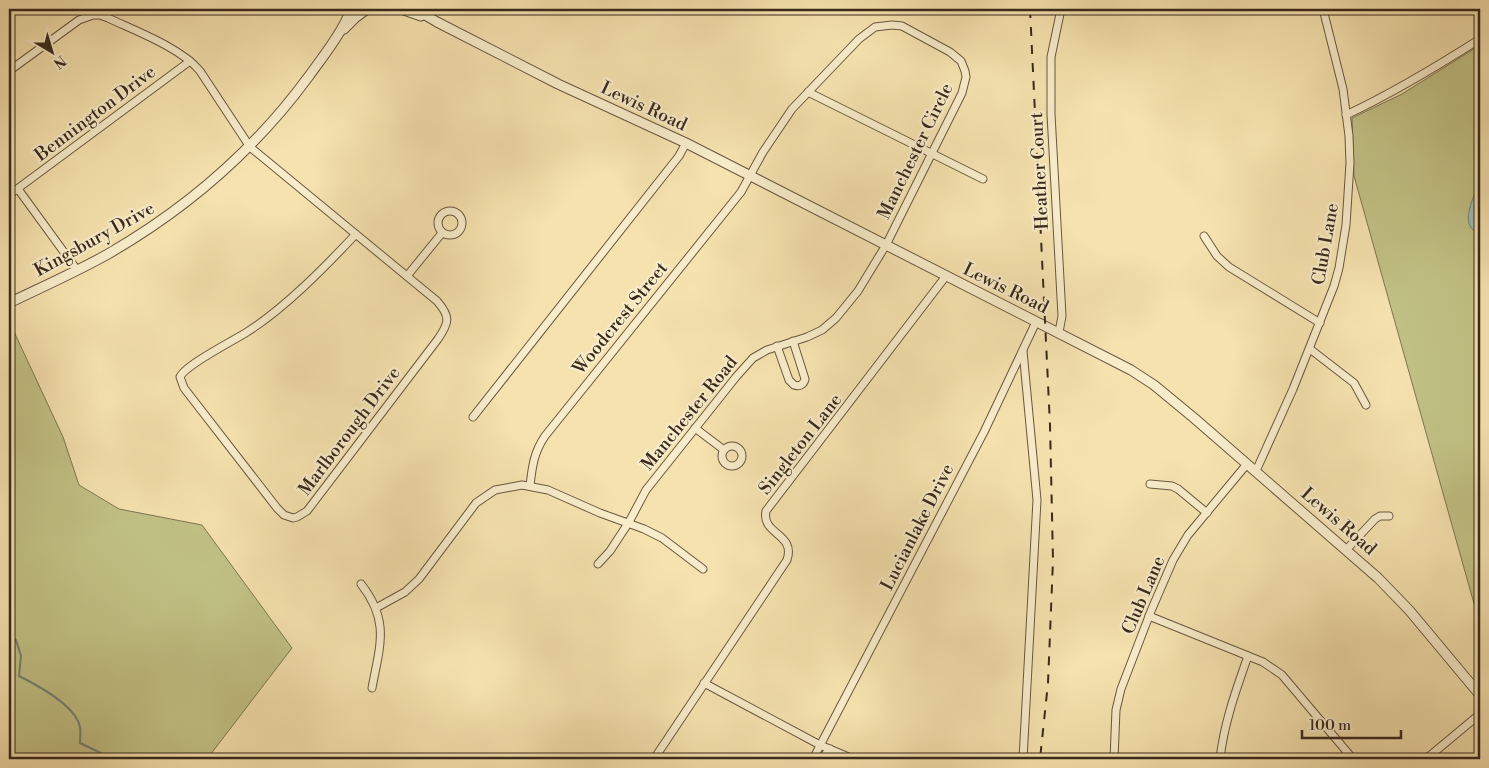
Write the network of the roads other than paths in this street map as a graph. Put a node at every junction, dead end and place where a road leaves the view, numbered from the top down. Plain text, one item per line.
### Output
1 (351, 9) edge
2 (368, 9) edge
3 (401, 9) edge
4 (415, 9) edge
5 (1061, 9) edge
6 (1323, 9) edge
7 (437, 22) junction
8 (1480, 39) edge
9 (332, 42) junction
10 (190, 61) junction
11 (9, 71) edge
12 (808, 92) junction
13 (1346, 115) junction
14 (686, 144) junction
15 (250, 147) junction
16 (932, 153) junction
17 (750, 176) junction
18 (983, 179) dead end
19 (18, 189) junction
20 (9, 195) edge
21 (442, 233) dead end
22 (356, 234) junction
23 (1204, 236) dead end
24 (886, 245) junction
25 (77, 270) junction
26 (407, 276) junction
27 (946, 276) junction
28 (9, 303) edge
29 (1036, 322) junction
30 (1320, 323) junction
31 (1059, 332) junction
32 (793, 341) junction
33 (777, 346) junction
34 (1310, 349) junction
35 (1023, 350) junction
36 (1366, 405) dead end
37 (473, 417) dead end
38 (695, 428) junction
39 (724, 450) dead end
40 (1247, 464) junction
41 (1256, 471) junction
42 (1150, 484) dead end
43 (530, 486) junction
44 (1207, 513) junction
45 (1389, 516) dead end
46 (629, 522) junction
47 (1346, 550) junction
48 (598, 564) dead end
49 (703, 569) dead end
50 (360, 584) dead end
51 (376, 608) junction
52 (1149, 616) junction
53 (1248, 656) junction
54 (704, 683) junction
55 (372, 688) dead end
56 (1480, 695) edge
57 (1480, 714) edge
58 (820, 745) junction
59 (830, 749) junction
60 (654, 759) edge
61 (812, 759) edge
62 (821, 759) edge
63 (853, 759) edge
64 (1023, 759) edge
65 (1114, 759) edge
66 (1220, 759) edge
67 (1353, 759) edge
68 (1426, 759) edge

1 - 9 street, Kingsbury Drive
2 - 9 street, Kingsbury Drive
3 - 7 street, Lewis Road
4 - 7 street, Lewis Road
5 - 31 street, Heather Court
6 - 13 street, Club Lane
7 - 14 street, Lewis Road
8 - 13 street
9 - 15 street, Kingsbury Drive
10 - 11 street, Marlborough Drive
10 - 15 street, Marlborough Drive
10 - 19 street, Bennington Drive
12 - 16 street
12 - 16 street, Manchester Circle
12 - 17 street, Manchester Circle
13 - 30 street, Club Lane
14 - 17 street, Lewis Road
14 - 37 street
15 - 22 street, Marlborough Drive
15 - 25 street, Kingsbury Drive
16 - 18 street
16 - 24 street, Manchester Circle
17 - 24 street, Lewis Road
17 - 43 street, Woodcrest Street
19 - 20 street, Bennington Drive
19 - 25 street
21 - 26 street
22 - 26 street, Marlborough Drive
22 - 26 street, Marlborough Drive
23 - 30 street
24 - 27 street, Lewis Road
24 - 32 street, Manchester Road
25 - 28 street, Kingsbury Drive
27 - 29 street, Lewis Road
27 - 54 street, Singleton Lane
29 - 31 street, Lewis Road
29 - 35 street, Lucianlake Drive
30 - 34 street, Club Lane
31 - 40 street, Lewis Road
32 - 33 street, Manchester Road
32 - 33 street
33 - 38 street, Manchester Road
34 - 36 street
34 - 41 street, Club Lane
35 - 58 street, Lucianlake Drive
35 - 64 street
38 - 39 street
38 - 46 street, Manchester Road
40 - 41 street, Lewis Road
40 - 44 street, Club Lane
41 - 47 street, Lewis Road
42 - 44 street
43 - 46 street
43 - 51 street
44 - 52 street, Club Lane
45 - 47 street
46 - 48 street, Manchester Road
46 - 49 street
47 - 56 street, Lewis Road
50 - 51 street
51 - 55 street
52 - 53 street
52 - 65 street, Club Lane
53 - 66 street
53 - 67 street
54 - 58 street
54 - 60 street, Singleton Lane
57 - 68 street
58 - 59 street
58 - 61 street, Lucianlake Drive
59 - 62 street
59 - 63 street

